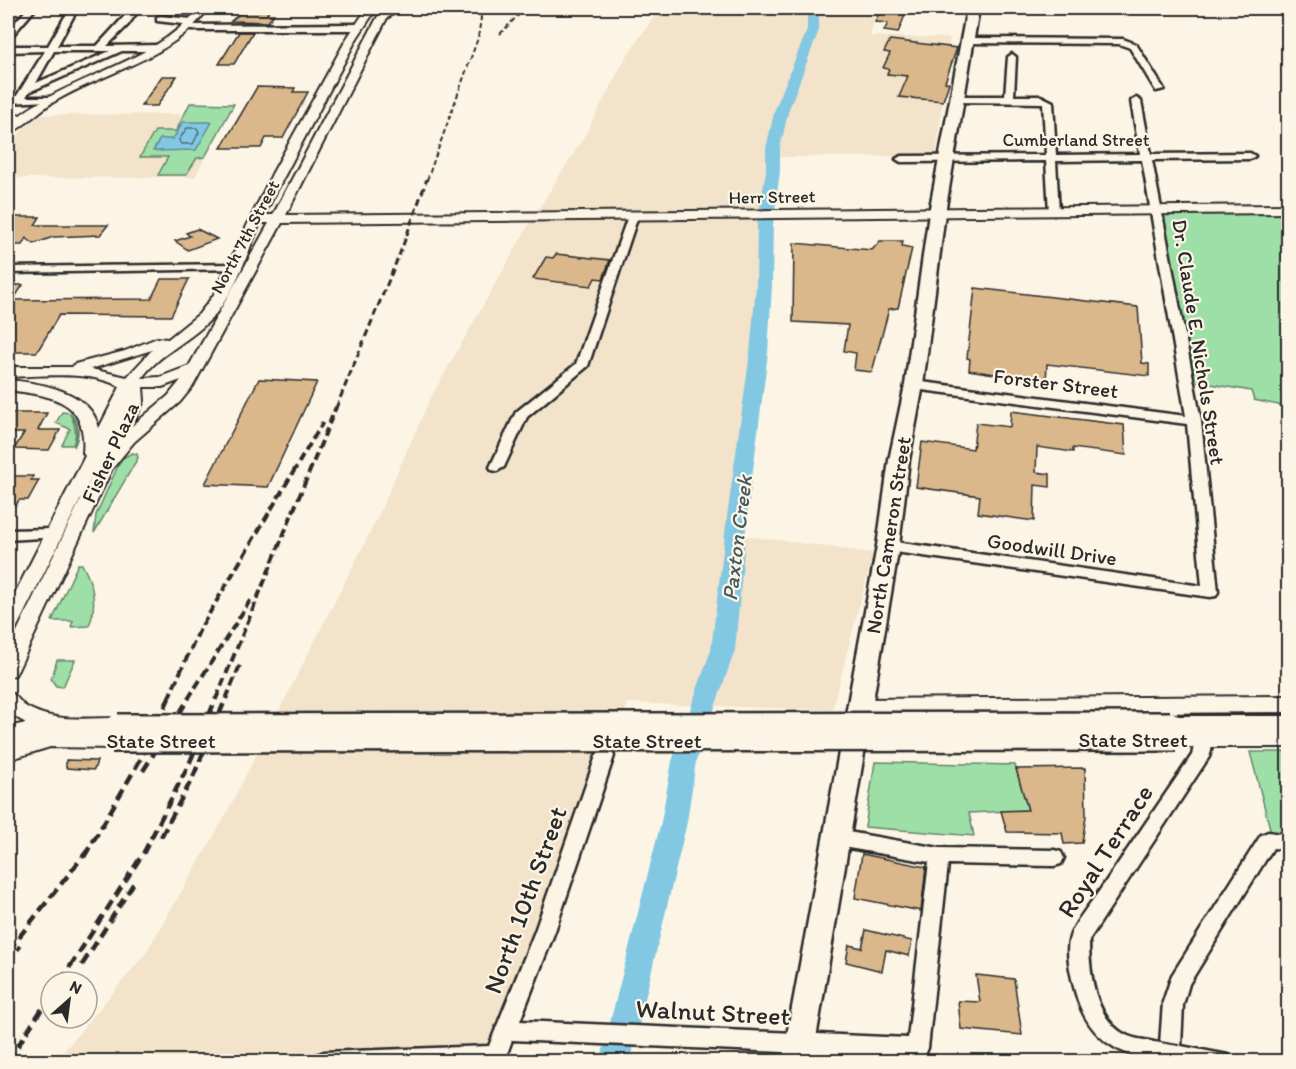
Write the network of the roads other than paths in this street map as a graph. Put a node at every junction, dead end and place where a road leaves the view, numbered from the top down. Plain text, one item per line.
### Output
1 (32, 8) edge
2 (74, 8) edge
3 (136, 8) edge
4 (204, 8) edge
5 (373, 8) edge
6 (397, 8) edge
7 (973, 8) edge
8 (160, 20) dead end
9 (189, 25) junction
10 (359, 27) junction
11 (378, 28) junction
12 (8, 35) edge
13 (968, 41) junction
14 (50, 48) junction
15 (100, 48) junction
16 (126, 48) junction
17 (158, 48) junction
18 (8, 49) edge
19 (1012, 57) dead end
20 (1159, 89) dead end
21 (27, 90) junction
22 (19, 99) junction
23 (46, 99) junction
24 (957, 99) junction
25 (8, 100) edge
26 (1009, 100) junction
27 (1136, 101) dead end
28 (13, 118) edge
29 (8, 130) edge
30 (1146, 156) junction
31 (1251, 156) dead end
32 (1051, 157) junction
33 (948, 158) junction
34 (901, 159) dead end
35 (1288, 209) edge
36 (1156, 211) junction
37 (1054, 212) junction
38 (937, 213) junction
39 (633, 216) junction
40 (256, 219) junction
41 (277, 219) junction
42 (236, 267) junction
43 (8, 270) edge
44 (210, 311) junction
45 (195, 369) junction
46 (8, 372) edge
47 (33, 372) junction
48 (130, 383) junction
49 (8, 384) edge
50 (914, 385) junction
51 (1194, 421) junction
52 (96, 465) junction
53 (497, 467) dead end
54 (53, 534) junction
55 (8, 535) edge
56 (888, 546) junction
57 (1210, 592) joint
58 (8, 625) edge
59 (8, 670) edge
60 (8, 699) edge
61 (1288, 704) edge
62 (858, 707) junction
63 (1288, 724) edge
64 (1202, 732) junction
65 (59, 733) junction
66 (9, 737) edge
67 (1288, 739) edge
68 (605, 756) dead end
69 (837, 838) junction
70 (1288, 842) edge
71 (939, 856) junction
72 (1054, 858) dead end
73 (506, 1030) junction
74 (799, 1052) edge
75 (1166, 1056) edge
76 (494, 1059) edge
77 (324, 1061) edge
78 (1220, 1062) edge

1 - 12 street
2 - 14 street
3 - 15 street
4 - 9 main road
5 - 6 main road, North 7th Street
5 - 10 main road, North 7th Street
6 - 11 main road, North 7th Street
7 - 13 highway, North Cameron Street
8 - 9 street
9 - 10 street
9 - 17 main road
10 - 11 main road
10 - 40 main road, North 7th Street
11 - 41 main road, North 7th Street
13 - 20 street
13 - 24 highway, North Cameron Street
14 - 15 street
14 - 18 street
14 - 21 street
15 - 16 street
16 - 17 street
16 - 21 street
17 - 23 main road
19 - 26 street
21 - 22 street
22 - 23 street
22 - 25 street
23 - 28 main road
24 - 26 street
24 - 33 highway, North Cameron Street
26 - 32 street
27 - 30 street, Dr. Claude E. Nichols Street
28 - 29 main road
30 - 31 street, Cumberland Street
30 - 32 street, Cumberland Street
30 - 36 street, Dr. Claude E. Nichols Street
32 - 33 street, Cumberland Street
32 - 37 street
33 - 34 street, Cumberland Street
33 - 38 highway, North Cameron Street
35 - 36 main road, Herr Street
36 - 37 main road, Herr Street
36 - 51 street, Dr. Claude E. Nichols Street
37 - 38 main road, Herr Street
38 - 39 main road, Herr Street
38 - 50 highway, North Cameron Street
39 - 41 main road, Herr Street
39 - 53 street
40 - 41 main road, Herr Street
40 - 42 main road, North 7th Street
41 - 45 main road, North 7th Street
42 - 43 street
42 - 44 main road, North 7th Street
44 - 47 main road
44 - 48 main road, North 7th Street
45 - 48 main road
45 - 52 main road, North 7th Street
46 - 47 main road
47 - 48 main road
48 - 49 main road
48 - 52 main road, Fisher Plaza
49 - 52 main road
50 - 51 street, Forster Street
50 - 56 highway, North Cameron Street
51 - 57 street, Dr. Claude E. Nichols Street
52 - 54 main road, Fisher Plaza
52 - 59 main road, Fisher Plaza
54 - 55 street
54 - 58 main road, Fisher Plaza
56 - 57 street, Goodwill Drive
56 - 62 highway, North Cameron Street
60 - 65 main road
61 - 62 main road, State Street
62 - 69 highway, North Cameron Street
63 - 64 main road, State Street
64 - 65 main road, State Street, bridge
64 - 67 main road, State Street
64 - 75 street, Royal Terrace
65 - 66 main road
68 - 73 street, North 10th Street
69 - 71 street
69 - 74 highway, North Cameron Street
70 - 75 street
71 - 72 street
71 - 74 street, Walnut Street
73 - 74 street, Walnut Street
73 - 76 street, North 10th Street
75 - 78 street
76 - 77 street

